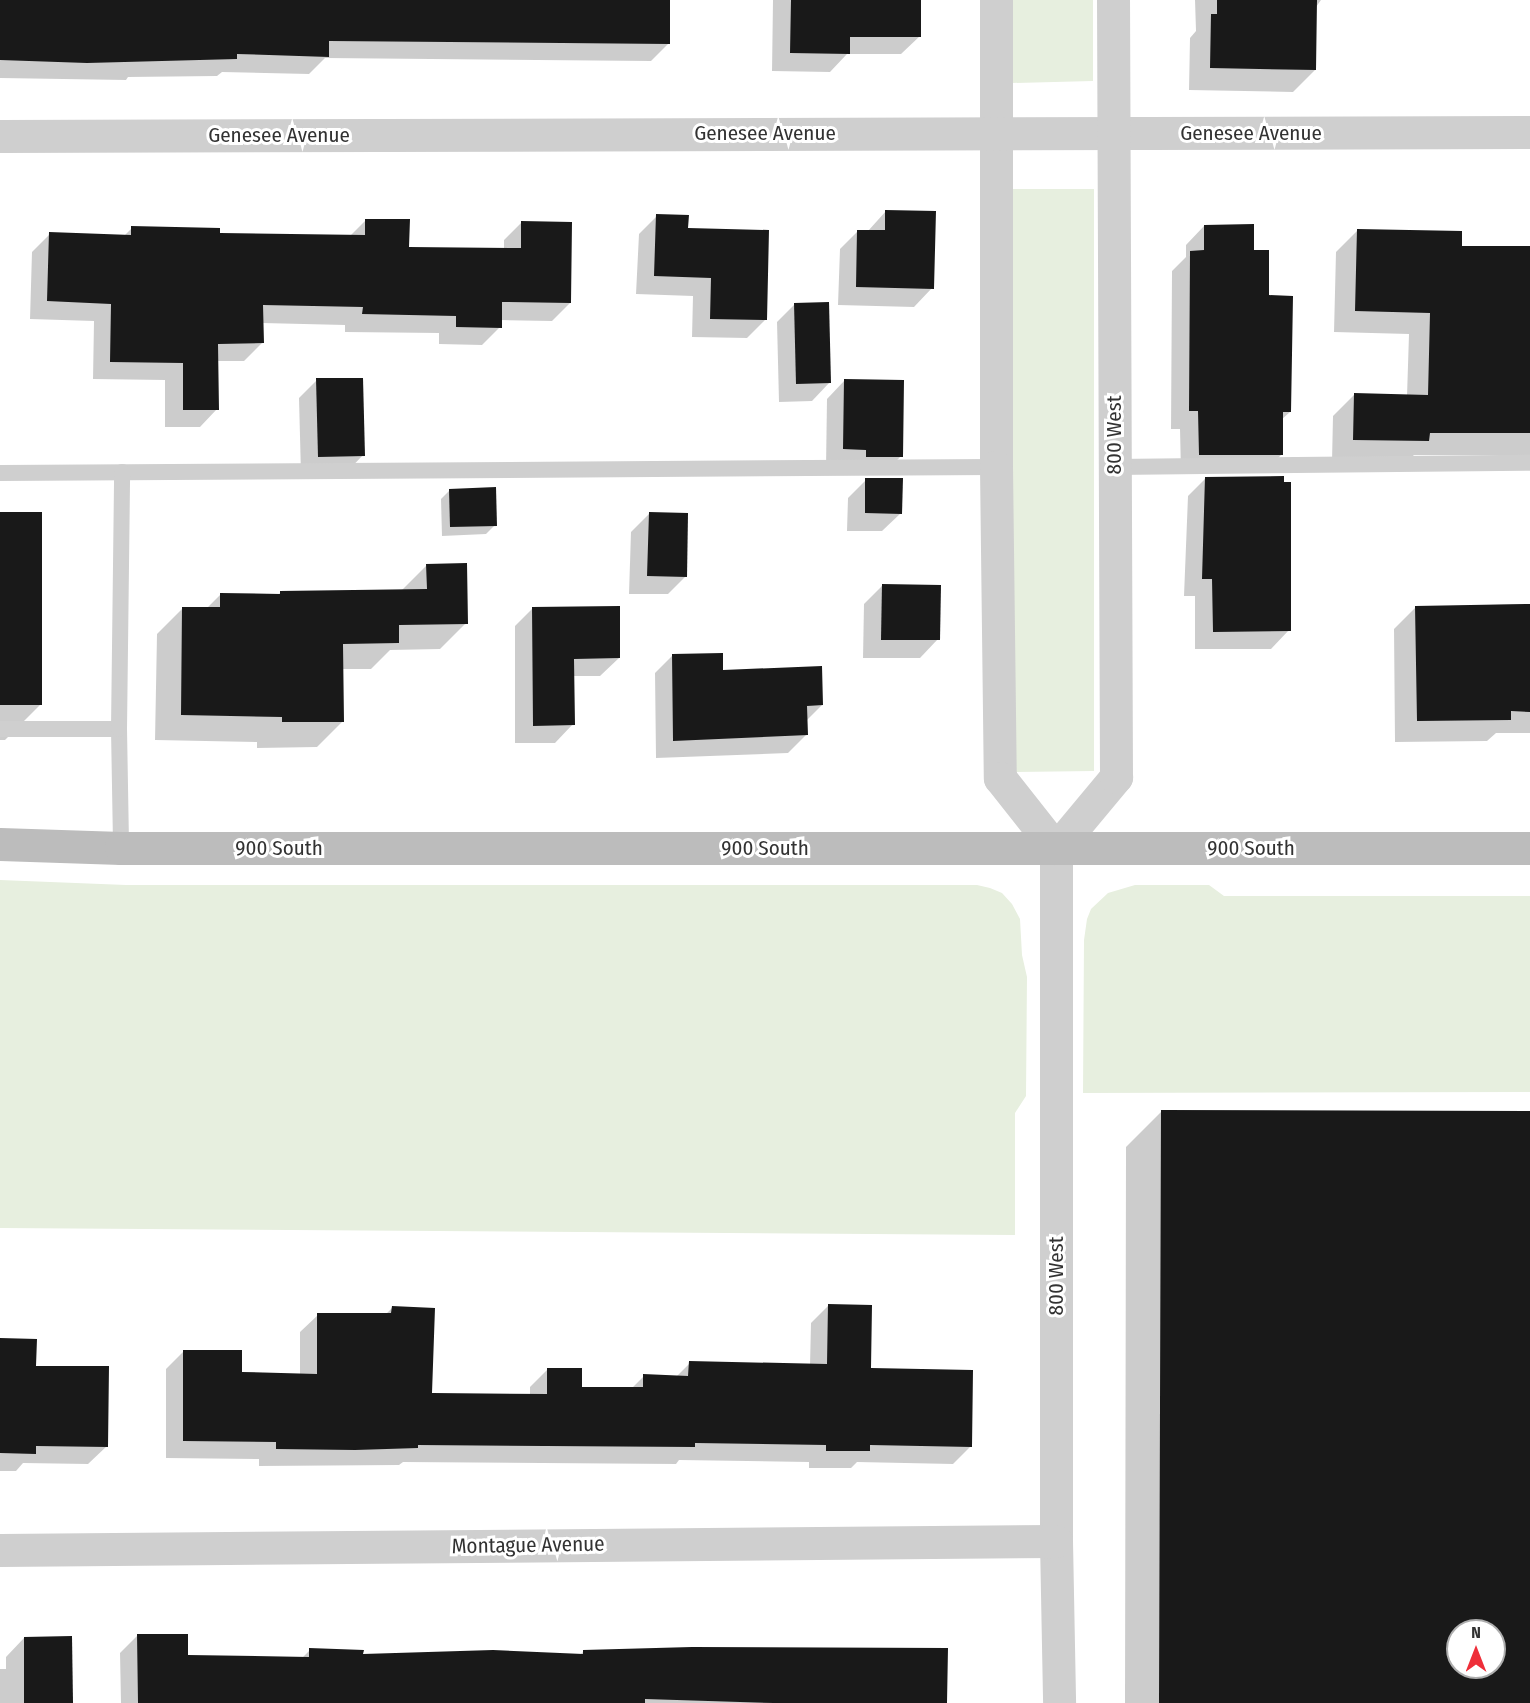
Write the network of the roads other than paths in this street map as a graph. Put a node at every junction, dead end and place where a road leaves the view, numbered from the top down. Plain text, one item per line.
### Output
1 (996, 0) edge
2 (1113, 0) edge
3 (1530, 132) edge
4 (996, 133) junction
5 (1113, 133) junction
6 (0, 136) edge
7 (1530, 463) edge
8 (996, 467) junction
9 (1114, 467) junction
10 (122, 472) junction
11 (0, 473) edge
12 (0, 729) edge
13 (119, 729) junction
14 (0, 844) edge
15 (121, 848) junction
16 (1530, 848) edge
17 (1056, 849) junction
18 (1056, 1541) junction
19 (0, 1550) edge
20 (1059, 1703) edge

1 - 4 street
2 - 5 street, 800 West
3 - 5 street, Genesee Avenue
4 - 5 street, Genesee Avenue
4 - 6 street, Genesee Avenue
4 - 8 street
5 - 9 street, 800 West
7 - 9 lane
8 - 10 lane
8 - 17 street
9 - 17 street, 800 West
10 - 11 lane
10 - 13 lane
12 - 13 lane
13 - 15 lane
14 - 15 street, 900 South
15 - 17 street, 900 South
16 - 17 street, 900 South
17 - 18 street, 800 West
18 - 19 street, Montague Avenue
18 - 20 street, 800 West

